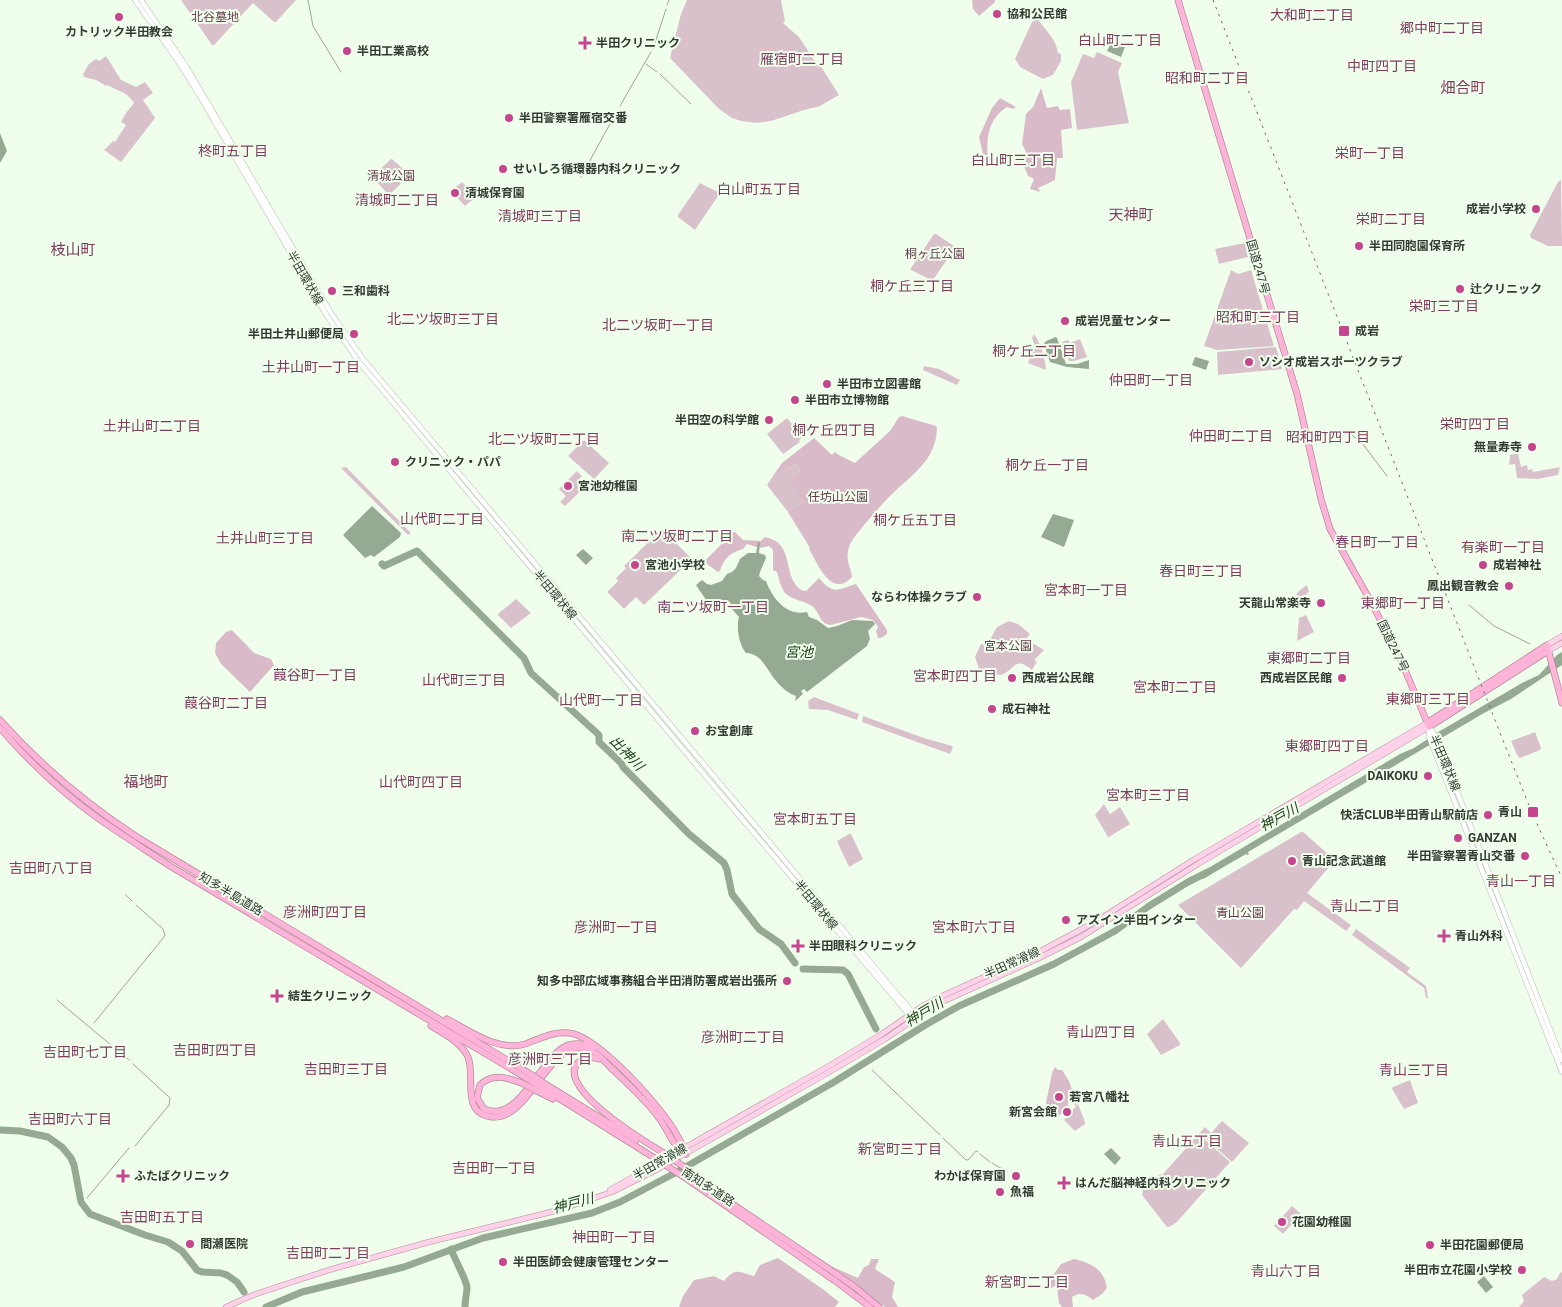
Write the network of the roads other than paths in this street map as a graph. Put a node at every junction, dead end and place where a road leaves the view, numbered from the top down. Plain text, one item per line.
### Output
1 (136, 0) edge
2 (141, 0) edge
3 (1178, 0) edge
4 (1562, 636) edge
5 (1562, 643) edge
6 (1547, 648) junction
7 (1562, 703) edge
8 (0, 720) edge
9 (1428, 725) junction
10 (0, 728) edge
11 (1432, 736) junction
12 (388, 996) junction
13 (422, 1009) junction
14 (911, 1015) junction
15 (915, 1019) junction
16 (597, 1047) junction
17 (1562, 1060) edge
18 (604, 1061) junction
19 (1562, 1072) edge
20 (528, 1080) junction
21 (539, 1086) junction
22 (683, 1151) junction
23 (658, 1155) junction
24 (688, 1174) junction
25 (226, 1307) edge
26 (870, 1307) edge
27 (879, 1307) edge

1 - 14 main road, 半田環状線
2 - 14 main road, 半田環状線
3 - 9 highway, 国道247号
4 - 6 main road
5 - 6 main road
6 - 7 highway
6 - 9 highway
8 - 13 highway, 知多半島道路
9 - 11 main road, 半田環状線
9 - 14 main road, 半田常滑線
9 - 15 main road, 半田常滑線
10 - 12 highway, 知多半島道路
11 - 17 main road, 半田環状線
11 - 19 main road, 半田環状線
12 - 18 highway
12 - 20 highway, 知多半島道路
13 - 16 highway
13 - 20 highway, 知多半島道路
14 - 15 main road, 半田環状線
14 - 22 main road, 半田常滑線
15 - 22 main road, 半田常滑線
16 - 20 highway
16 - 22 highway
18 - 22 highway
18 - 23 highway
20 - 21 highway, 南知多道路, bridge
20 - 21 highway, bridge
21 - 23 highway, 南知多道路
21 - 23 highway, 南知多道路
22 - 25 main road, 半田常滑線
23 - 24 highway, 南知多道路, bridge
24 - 26 highway, 南知多道路
24 - 27 highway, 南知多道路

